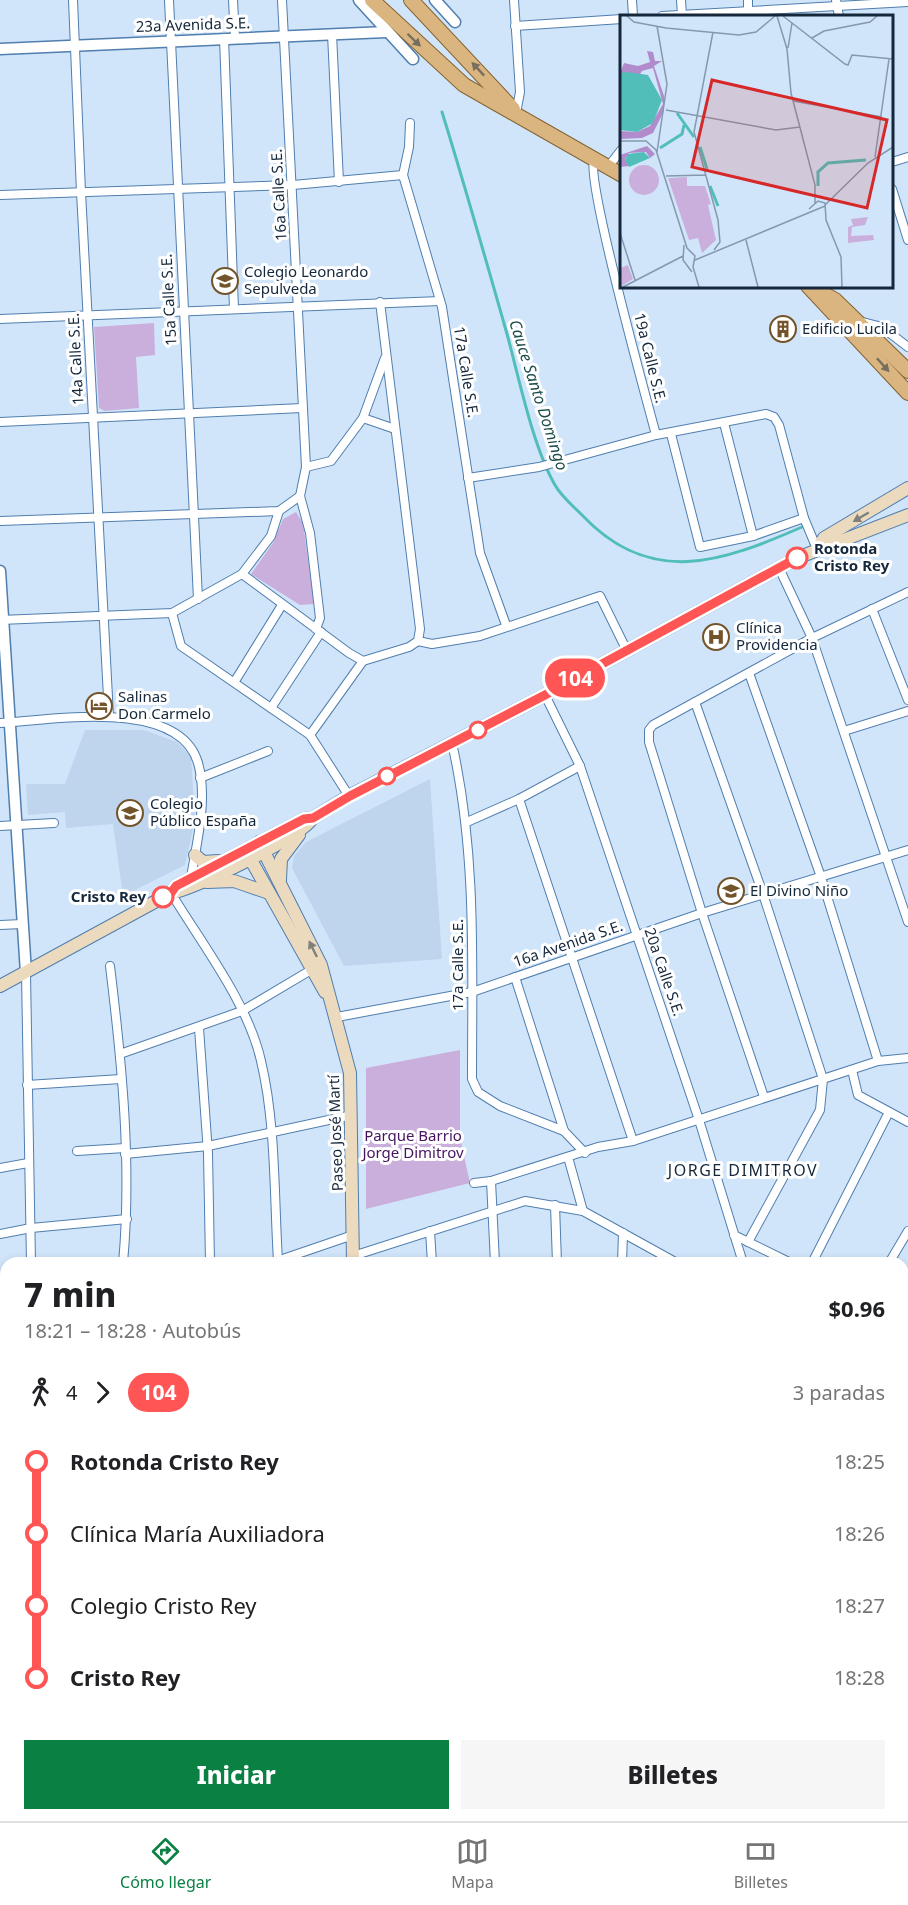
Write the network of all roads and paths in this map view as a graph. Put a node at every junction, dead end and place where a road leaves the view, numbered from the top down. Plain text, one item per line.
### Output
1 (73, 0) edge
2 (169, 0) edge
3 (233, 0) edge
4 (282, 0) edge
5 (359, 0) edge
6 (372, 0) edge
7 (411, 0) edge
8 (435, 0) edge
9 (514, 0) edge
10 (632, 0) edge
11 (681, 0) edge
12 (748, 0) edge
13 (908, 2) edge
14 (837, 8) edge
15 (748, 12) junction
16 (633, 15) edge
17 (682, 15) edge
18 (620, 19) edge
19 (455, 22) dead end
20 (515, 26) junction
21 (386, 32) junction
22 (332, 34) junction
23 (283, 36) junction
24 (230, 38) junction
25 (171, 40) junction
26 (75, 44) junction
27 (0, 49) edge
28 (413, 59) dead end
29 (516, 113) junction
30 (410, 123) dead end
31 (620, 150) edge
32 (908, 157) edge
33 (594, 160) junction
34 (893, 161) edge
35 (608, 167) junction
36 (620, 174) edge
37 (403, 175) junction
38 (339, 182) junction
39 (292, 185) junction
40 (230, 186) junction
41 (178, 188) junction
42 (81, 192) junction
43 (0, 195) edge
44 (893, 195) edge
45 (908, 240) edge
46 (812, 288) edge
47 (814, 288) edge
48 (440, 301) junction
49 (380, 302) junction
50 (296, 306) junction
51 (234, 309) junction
52 (183, 311) junction
53 (88, 315) junction
54 (0, 319) edge
55 (855, 320) junction
56 (908, 347) edge
57 (386, 353) junction
58 (908, 371) edge
59 (908, 393) edge
60 (302, 408) junction
61 (188, 412) junction
62 (93, 417) junction
63 (363, 418) junction
64 (0, 422) edge
65 (724, 423) junction
66 (395, 429) junction
67 (671, 434) junction
68 (656, 435) junction
69 (306, 467) junction
70 (468, 478) junction
71 (908, 488) edge
72 (300, 496) junction
73 (279, 511) junction
74 (193, 515) junction
75 (908, 515) edge
76 (98, 517) junction
77 (804, 518) junction
78 (0, 521) edge
79 (753, 536) junction
80 (817, 549) junction
81 (778, 568) junction
82 (0, 571) edge
83 (242, 574) junction
84 (908, 592) edge
85 (198, 599) junction
86 (282, 605) junction
87 (872, 609) junction
88 (172, 613) junction
89 (104, 616) junction
90 (2, 620) edge
91 (506, 625) junction
92 (318, 631) junction
93 (812, 638) junction
94 (418, 641) junction
95 (627, 651) junction
96 (363, 661) junction
97 (749, 673) junction
98 (235, 681) junction
99 (545, 695) junction
100 (908, 700) edge
101 (695, 702) junction
102 (271, 708) junction
103 (908, 711) edge
104 (109, 716) junction
105 (5, 722) edge
106 (844, 731) junction
107 (310, 735) junction
108 (452, 743) junction
109 (268, 751) dead end
110 (580, 766) junction
111 (200, 778) junction
112 (350, 796) junction
113 (519, 799) junction
114 (310, 822) junction
115 (467, 822) junction
116 (54, 823) dead end
117 (17, 825) junction
118 (0, 826) edge
119 (261, 847) junction
120 (908, 850) edge
121 (248, 853) junction
122 (195, 855) junction
123 (887, 857) junction
124 (222, 861) junction
125 (822, 877) junction
126 (196, 880) junction
127 (280, 882) junction
128 (171, 893) junction
129 (269, 893) junction
130 (764, 894) junction
131 (702, 913) junction
132 (908, 922) edge
133 (23, 924) junction
134 (0, 925) edge
135 (637, 935) junction
136 (572, 958) junction
137 (110, 966) dead end
138 (311, 970) junction
139 (26, 973) junction
140 (515, 977) junction
141 (0, 986) edge
142 (472, 992) junction
143 (335, 1010) junction
144 (242, 1011) junction
145 (199, 1028) junction
146 (120, 1054) junction
147 (908, 1058) edge
148 (878, 1061) junction
149 (852, 1070) junction
150 (824, 1078) junction
151 (121, 1079) junction
152 (27, 1085) junction
153 (764, 1097) junction
154 (889, 1112) junction
155 (352, 1115) junction
156 (699, 1120) junction
157 (908, 1122) edge
158 (564, 1131) junction
159 (271, 1134) junction
160 (633, 1141) junction
161 (207, 1146) junction
162 (77, 1151) dead end
163 (125, 1151) junction
164 (585, 1153) junction
165 (568, 1157) junction
166 (27, 1163) junction
167 (0, 1168) edge
168 (491, 1181) junction
169 (474, 1184) dead end
170 (555, 1205) junction
171 (583, 1211) junction
172 (493, 1212) junction
173 (127, 1219) junction
174 (31, 1228) junction
175 (430, 1231) junction
176 (908, 1231) edge
177 (623, 1233) junction
178 (0, 1234) edge
179 (353, 1235) junction
180 (734, 1235) junction
181 (748, 1242) junction
182 (31, 1257) edge
183 (124, 1257) edge
184 (210, 1257) edge
185 (275, 1257) edge
186 (289, 1257) edge
187 (353, 1257) edge
188 (358, 1257) edge
189 (432, 1257) edge
190 (495, 1257) edge
191 (557, 1257) edge
192 (622, 1257) edge
193 (667, 1257) edge
194 (740, 1257) edge
195 (779, 1257) edge
196 (815, 1257) edge
197 (893, 1257) edge

1 - 26 street, 14a Calle S.E.
2 - 25 street, 15a Calle S.E.
3 - 24 street
4 - 23 street, 16a Calle S.E.
5 - 21 street
6 -> 29 main road
29 -> 7 main road
8 - 19 street
9 - 20 street
10 - 16 street
11 - 17 street
12 - 15 street
13 - 14 street
14 - 15 street
15 - 17 street
18 - 20 street
20 - 29 street
21 - 22 street, 23a Avenida S.E.
21 - 28 street
22 - 23 street, 23a Avenida S.E.
22 - 38 street
23 - 24 street, 23a Avenida S.E.
23 - 39 street, 16a Calle S.E.
24 - 25 street, 23a Avenida S.E.
24 - 40 street
25 - 26 street, 23a Avenida S.E.
25 - 41 street, 15a Calle S.E.
26 - 27 street, 23a Avenida S.E.
26 - 42 street, 14a Calle S.E.
29 - 33 main road
30 - 37 street, 17a Calle S.E.
31 - 35 street
32 - 34 street
33 - 35 main road
33 - 68 street, 19a Calle S.E.
35 - 36 main road
37 - 38 street
37 - 48 street, 17a Calle S.E.
38 - 39 street
39 - 40 street
39 - 50 street, 16a Calle S.E.
40 - 41 street
40 - 51 street
41 - 42 street
41 - 52 street, 15a Calle S.E.
42 - 43 street
42 - 53 street, 14a Calle S.E.
44 - 45 street
46 -> 59 main road
47 - 55 main road
48 - 49 street
48 - 70 street, 17a Calle S.E.
49 - 50 street
49 - 57 street
50 - 51 street
50 - 60 street, 16a Calle S.E.
51 - 52 street
52 - 53 street
52 - 61 street, 15a Calle S.E.
53 - 54 street
53 - 62 street, 14a Calle S.E.
55 - 56 street
55 - 58 main road
57 - 63 street
57 - 66 street
60 - 61 street
60 - 69 street, 16a Calle S.E.
61 - 62 street
61 - 74 street, 15a Calle S.E.
62 - 64 street
62 - 76 street, 14a Calle S.E.
63 - 66 street
63 - 69 street
65 - 67 street
65 - 77 street
65 - 79 street
66 - 94 street
67 - 68 street
67 - 79 street
68 - 70 street
69 - 72 street, 16a Calle S.E.
70 - 91 street, 17a Calle S.E.
71 -> 80 main road
72 - 73 street
72 - 92 street
73 - 74 street
73 - 83 street
74 - 76 street
74 - 85 street, 15a Calle S.E.
75 - 80 main road
76 - 78 street
76 - 89 street, 14a Calle S.E.
77 - 79 street
77 - 80 street
80 - 81 main road
81 - 93 street
81 - 95 main road
82 - 90 street
83 - 85 street
83 - 86 street
84 - 87 street
85 - 88 street
86 - 92 street
86 - 98 street
87 - 93 street
87 - 100 street
88 - 89 street
88 - 98 street
89 - 90 street
89 - 104 street, 14a Calle S.E.
90 - 105 street
91 - 94 street
91 - 95 street
92 - 96 street
92 - 102 street
93 - 97 street
93 - 106 street
94 - 96 street
95 - 99 main road
96 - 107 street
97 - 101 street
97 - 125 street
98 - 102 street
99 - 108 main road
99 - 110 street, 20a Calle S.E.
101 - 130 street
101 - 131 street
102 - 107 street
103 - 106 street
104 - 105 street
104 - 111 street
105 - 117 street
106 - 123 street
107 - 112 street
108 - 112 main road
108 - 115 street, 17a Calle S.E.
109 - 111 street
110 - 113 street
110 - 135 street, 20a Calle S.E.
111 - 122 street
112 - 114 main road
113 - 115 street
113 - 136 street
114 - 119 main road
114 - 127 main road
115 - 142 street, 17a Calle S.E.
116 - 117 street
117 - 118 street
117 - 133 street
119 - 121 main road
119 - 127 main road, Paseo José Martí
120 - 123 street, 16a Avenida S.E.
121 - 124 main road
121 - 126 main road
121 - 129 main road, Paseo José Martí
122 - 124 main road
122 - 126 street
123 - 125 street, 16a Avenida S.E.
123 - 132 street
124 - 126 main road
125 - 130 street, 16a Avenida S.E.
125 - 148 street
126 - 128 main road
126 - 129 main road
143 -> 127 main road, Paseo José Martí
128 - 139 main road
128 - 144 street
129 - 138 main road, Paseo José Martí
130 - 131 street, 16a Avenida S.E.
130 - 150 street
131 - 135 street, 16a Avenida S.E.
131 - 153 street
133 - 134 street
133 - 139 street
135 - 136 street, 16a Avenida S.E.
135 - 156 street, 20a Calle S.E.
136 - 140 street, 16a Avenida S.E.
136 - 160 street
137 - 146 street
138 - 143 main road, Paseo José Martí
138 - 144 street
139 - 141 main road
139 - 152 street
140 - 142 street, 16a Avenida S.E.
140 - 158 street
142 - 143 street, 16a Avenida S.E.
142 - 158 street, 17a Calle S.E.
143 - 155 main road, Paseo José Martí
144 - 145 street
144 - 159 street
145 - 146 street
145 - 161 street
146 - 151 street
147 - 148 street
148 - 149 street
149 - 150 street
149 - 154 street
150 - 153 street
150 - 181 street
151 - 152 street
151 - 163 street
152 - 166 street
153 - 156 street
154 - 157 street
154 - 196 street
155 - 159 street
155 - 179 main road, Paseo José Martí
156 - 160 street
156 - 180 street, 20a Calle S.E.
158 - 164 street
159 - 161 street
159 - 185 street
160 - 164 street
161 - 163 street
161 - 184 street
162 - 163 street
163 - 173 street
164 - 165 street
165 - 168 street
165 - 171 street
166 - 167 street
166 - 174 street
168 - 169 street
168 - 172 street
170 - 171 street
170 - 172 street
170 - 191 street
171 - 177 street
172 - 175 street
172 - 190 street
173 - 174 street
173 - 183 street
174 - 178 street
174 - 182 street
175 - 188 street
175 - 189 street
176 - 197 street
177 - 192 street
177 - 193 street
179 - 186 street
179 - 187 main road, Paseo José Martí
180 - 181 street
180 - 194 street, 20a Calle S.E.
181 - 195 street

